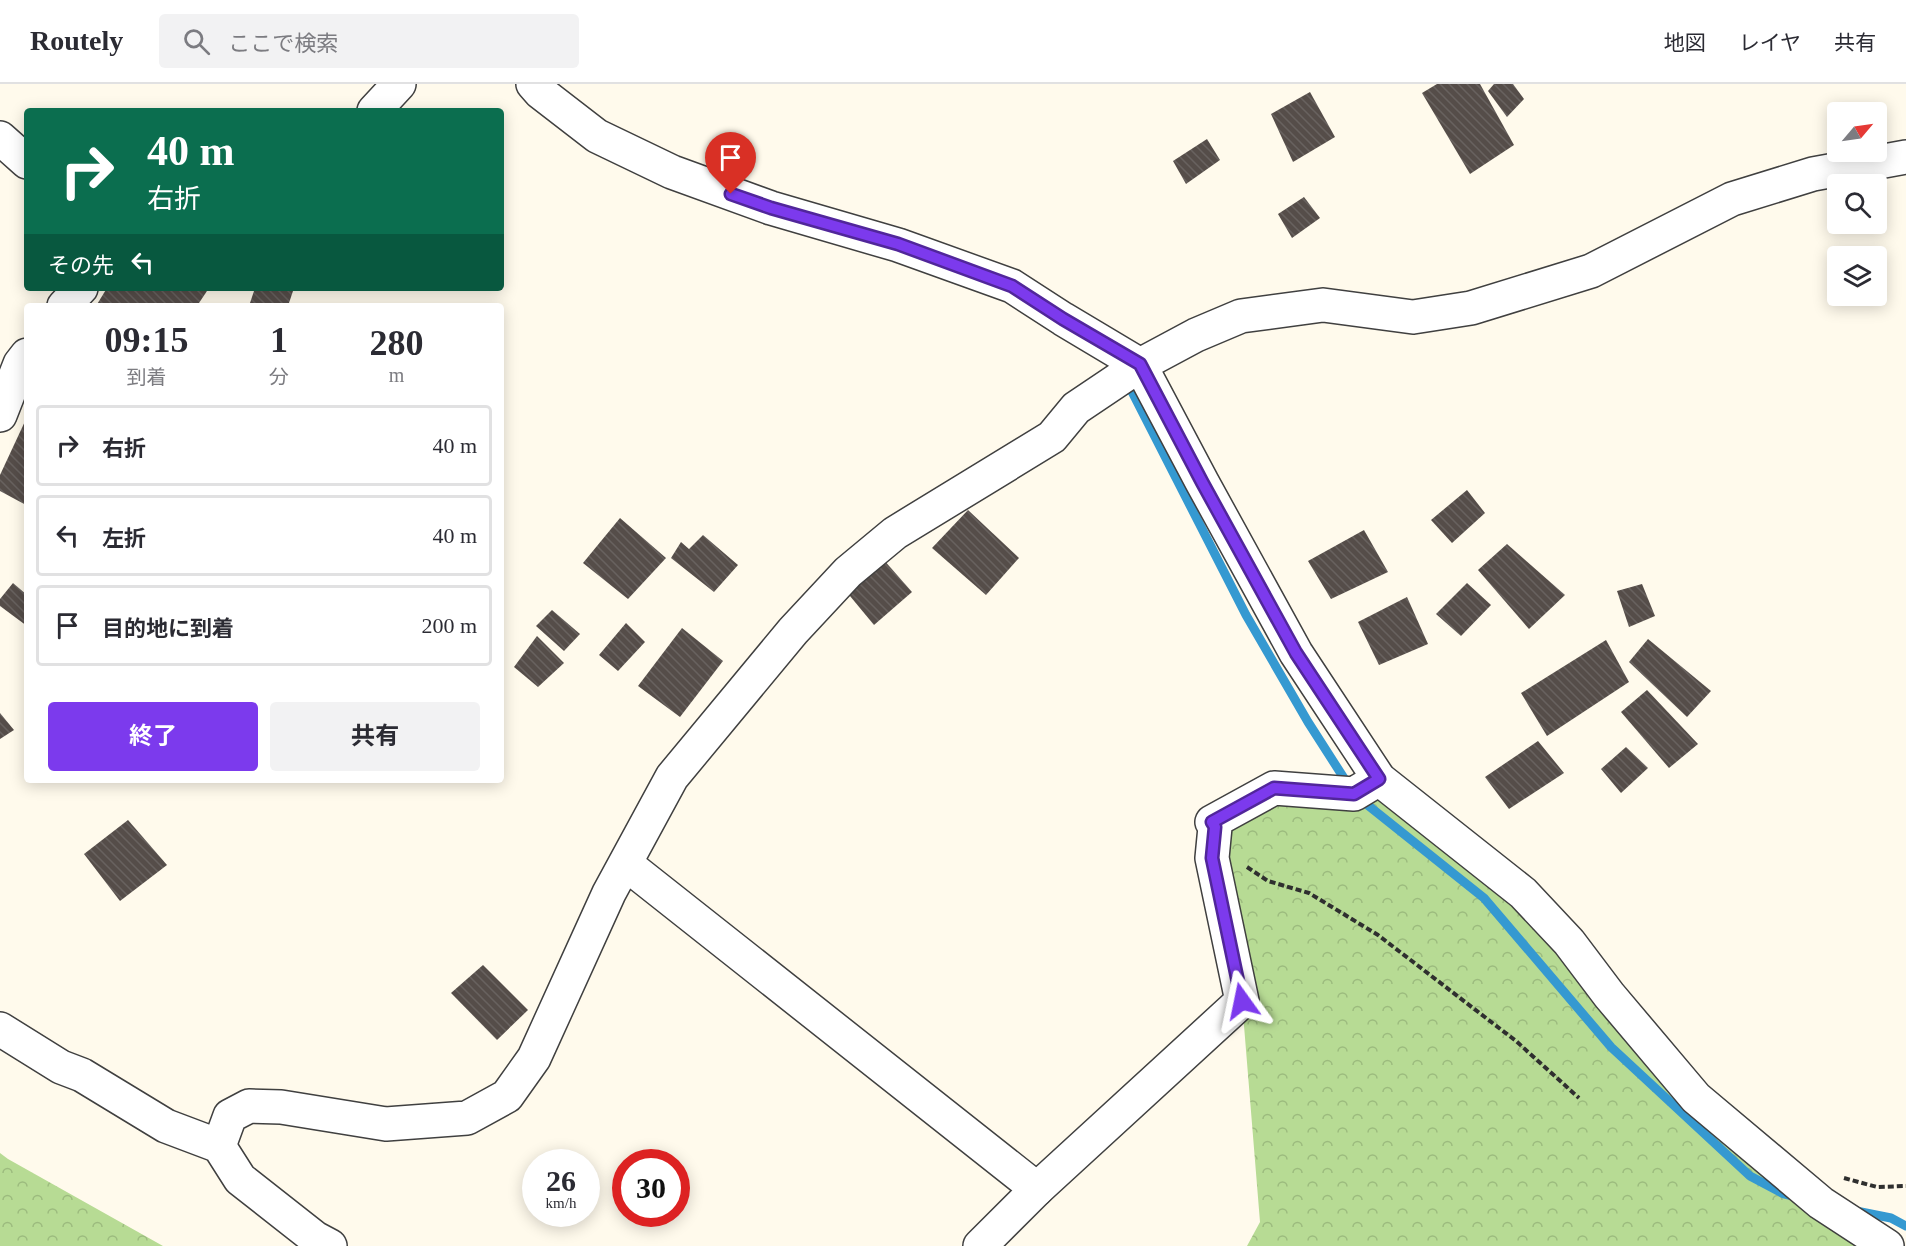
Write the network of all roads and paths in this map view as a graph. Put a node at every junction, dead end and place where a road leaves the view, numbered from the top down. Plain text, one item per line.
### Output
1 (399, 84) edge
2 (533, 84) edge
3 (377, 108) edge
4 (0, 138) edge
5 (1906, 157) edge
6 (24, 159) edge
7 (78, 291) edge
8 (67, 303) edge
9 (24, 359) edge
10 (1140, 364) junction
11 (0, 416) edge
12 (1379, 779) junction
13 (1214, 846) junction
14 (626, 864) junction
15 (0, 1029) edge
16 (1579, 1098) dead end
17 (219, 1146) junction
18 (1037, 1189) junction
19 (330, 1246) edge
20 (980, 1246) edge
21 (1887, 1246) edge

1 - 3 street
2 - 10 street
4 - 6 street
5 - 10 street
7 - 8 street
9 - 11 street
10 - 12 street
10 - 14 street
12 - 13 street
12 - 21 street
13 - 16 path
13 - 18 street
14 - 17 street
14 - 18 street
15 - 17 street
17 - 19 street
18 - 20 street

